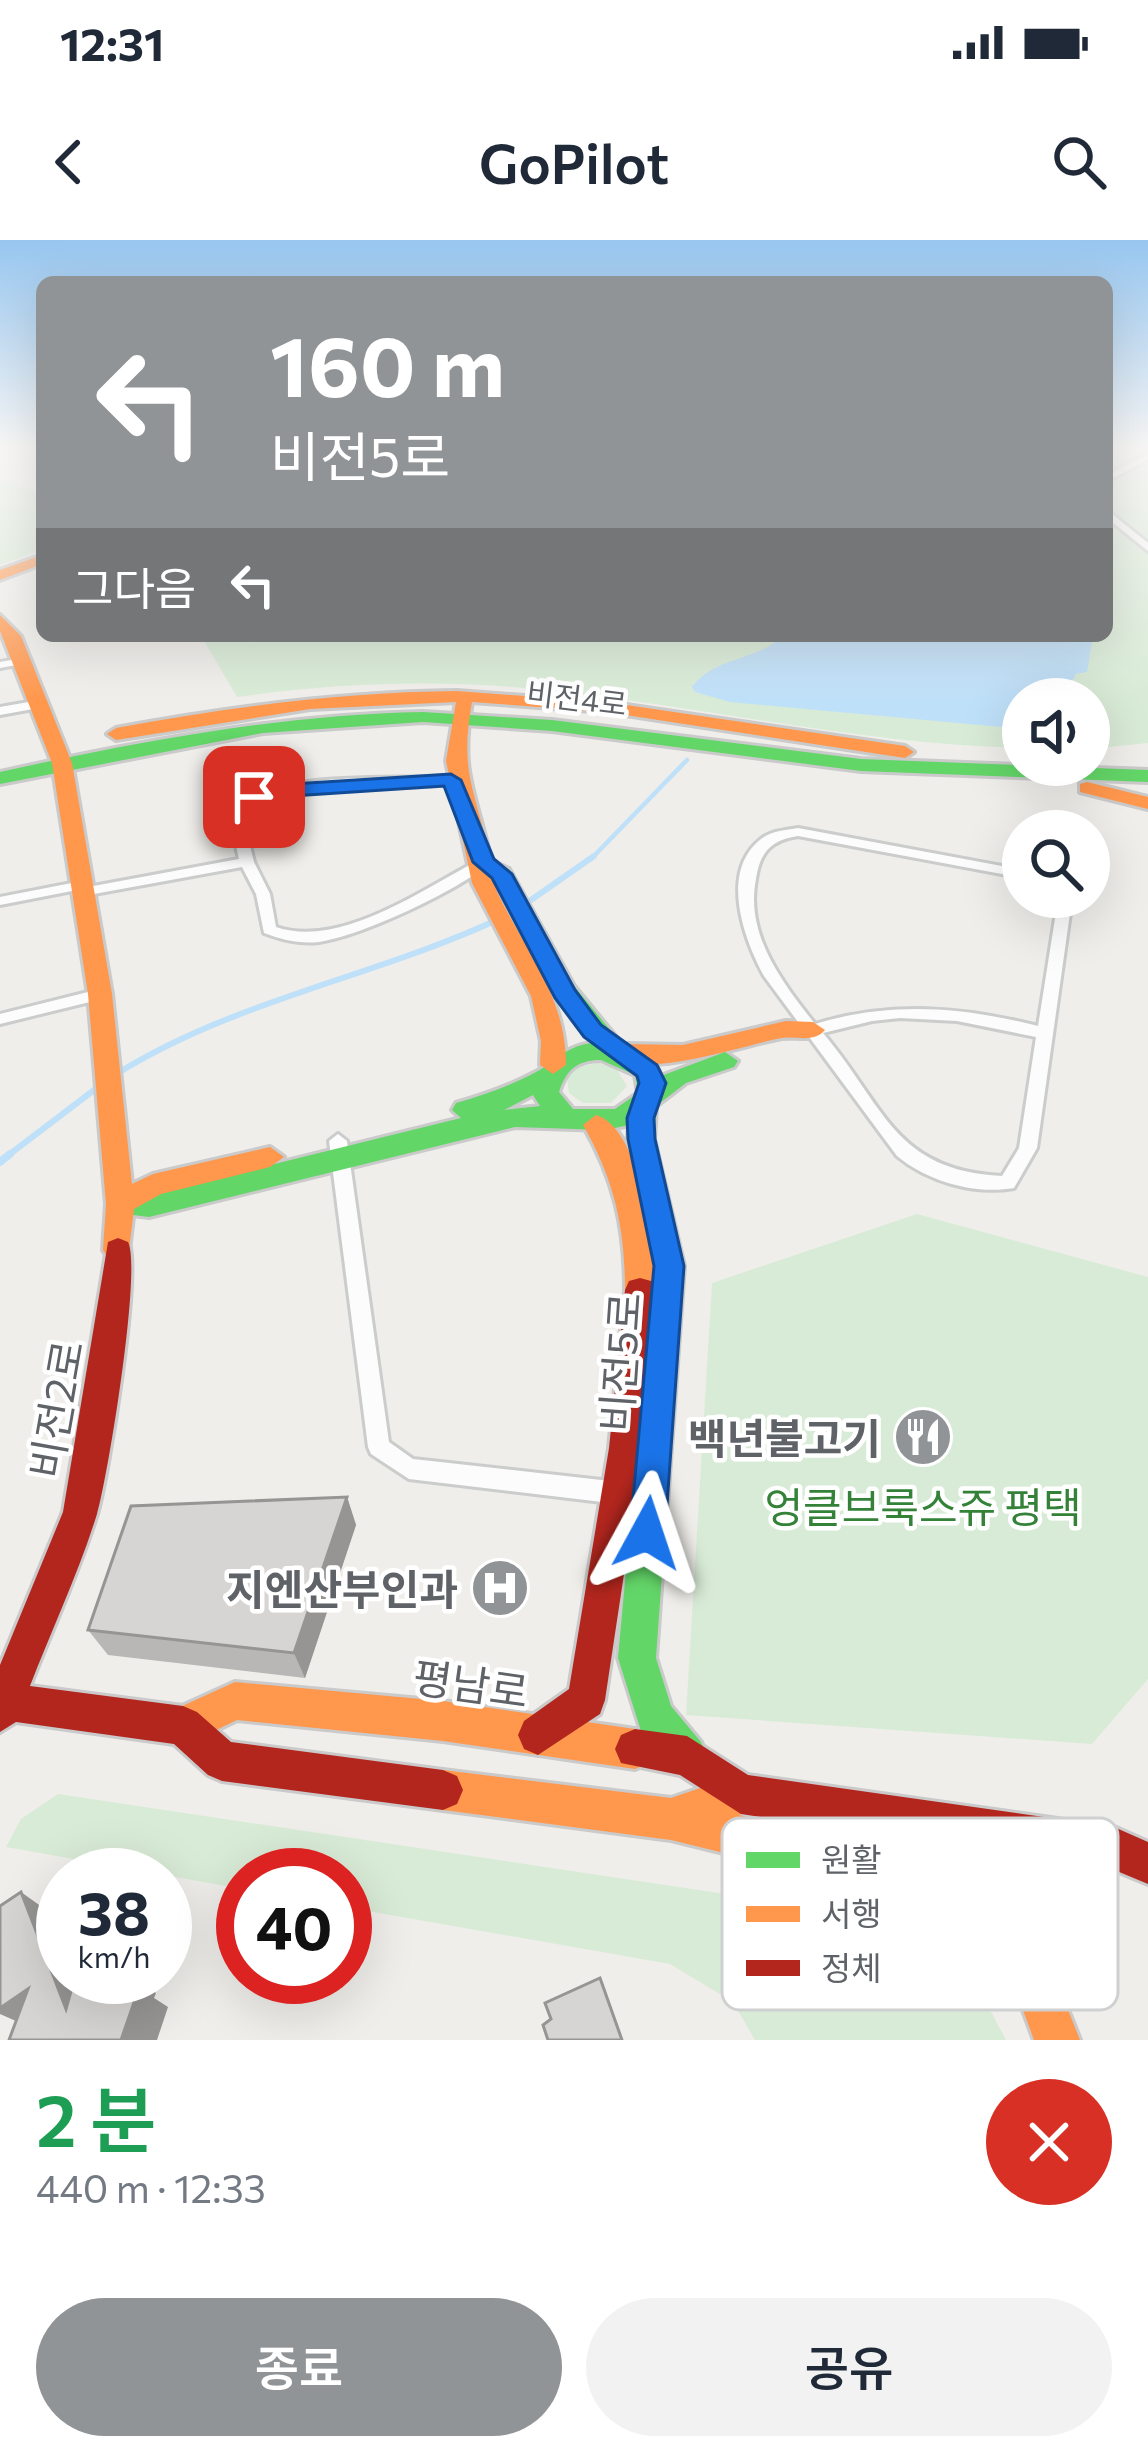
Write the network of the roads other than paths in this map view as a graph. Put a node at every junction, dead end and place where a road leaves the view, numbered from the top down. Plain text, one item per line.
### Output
1 (36, 561) edge
2 (0, 574) edge
3 (0, 620) edge
4 (12, 663) edge
5 (40, 704) junction
6 (463, 709) junction
7 (0, 711) edge
8 (59, 756) junction
9 (1002, 758) edge
10 (1110, 761) edge
11 (1148, 761) edge
12 (0, 763) edge
13 (916, 770) junction
14 (1148, 776) edge
15 (0, 778) edge
16 (451, 780) junction
17 (1148, 803) edge
18 (247, 862) junction
19 (1002, 870) edge
20 (491, 877) junction
21 (83, 889) junction
22 (0, 901) edge
23 (1062, 918) edge
24 (516, 924) junction
25 (100, 994) junction
26 (0, 1019) edge
27 (813, 1030) junction
28 (1044, 1033) junction
29 (619, 1052) junction
30 (549, 1071) junction
31 (647, 1102) junction
32 (563, 1115) junction
33 (596, 1125) junction
34 (340, 1150) junction
35 (120, 1204) junction
36 (619, 1493) junction
37 (2, 1706) edge
38 (183, 1726) junction
39 (538, 1735) junction
40 (687, 1756) junction
41 (741, 1794) junction
42 (907, 1818) edge
43 (671, 1819) junction
44 (722, 1832) edge
45 (1148, 1840) edge
46 (1118, 1847) edge
47 (1118, 1850) edge
48 (1148, 1863) edge
49 (1045, 2010) edge
50 (1058, 2040) edge

1 - 2 street
3 - 4 street
4 - 5 street
5 - 7 street
5 - 8 street
6 - 8 street, 비전4로
6 - 9 street, 비전4로
6 - 13 street, 비전4로
6 - 16 street
8 - 12 street, 비전4로
8 - 15 street, 비전4로
8 - 21 street
10 - 11 street
13 - 14 street, 비전4로
13 - 17 street
16 - 18 street
16 - 20 street
18 - 20 street
18 - 21 street
19 - 27 street
20 - 24 street
21 - 22 street
21 - 25 street
23 - 28 street
24 - 29 street
24 - 30 street
25 - 26 street
25 - 35 street, 비전2로
27 - 28 street
27 - 28 street
27 - 29 street
27 - 31 street
29 - 30 street
29 - 31 street
30 - 32 street
30 - 34 street
31 - 33 street
31 - 40 street, 비전5로
32 - 33 street
32 - 34 street
33 - 36 street, 비전5로
34 - 35 street
34 - 36 street
35 - 37 street, 비전2로
36 - 39 street, 비전5로
37 - 38 street, 평남로
38 - 39 street, 평남로
38 - 43 street, 평남로
39 - 40 street, 평남로
40 - 41 street, 평남로
41 - 42 street, 평남로
41 - 43 street, 평남로
43 - 44 street
45 - 46 street
47 - 48 street
49 - 50 street

